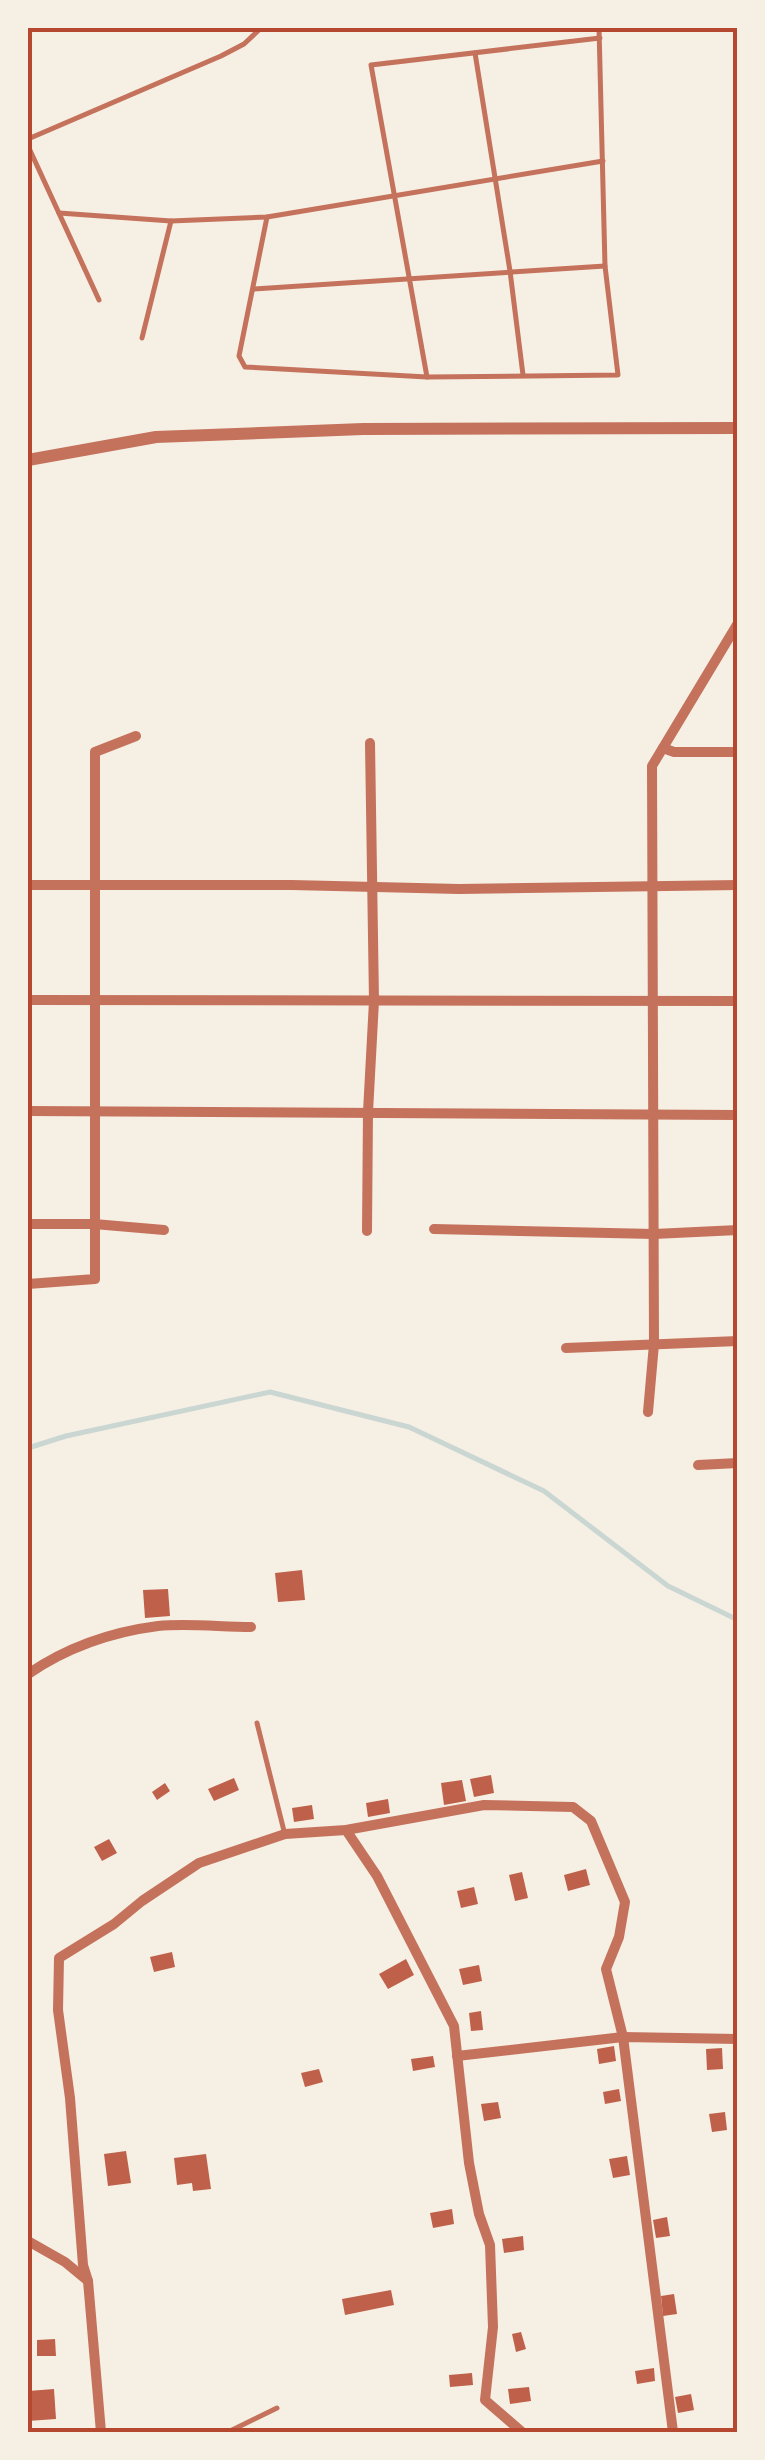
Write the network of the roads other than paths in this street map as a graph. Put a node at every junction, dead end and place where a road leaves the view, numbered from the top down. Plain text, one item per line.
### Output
1 (261, 28) edge
2 (600, 28) edge
3 (600, 38) junction
4 (475, 53) junction
5 (28, 142) edge
6 (603, 161) junction
7 (495, 179) junction
8 (395, 196) junction
9 (59, 214) junction
10 (267, 218) junction
11 (171, 221) junction
12 (605, 266) junction
13 (510, 271) junction
14 (409, 279) junction
15 (253, 289) junction
16 (99, 300) dead end
17 (142, 338) dead end
18 (522, 375) junction
19 (427, 377) junction
20 (738, 428) edge
21 (28, 460) edge
22 (738, 622) edge
23 (136, 736) dead end
24 (370, 743) dead end
25 (662, 748) junction
26 (738, 752) edge
27 (97, 884) junction
28 (28, 885) edge
29 (738, 885) edge
30 (372, 886) junction
31 (652, 886) junction
32 (28, 1000) edge
33 (96, 1001) junction
34 (374, 1001) junction
35 (738, 1002) edge
36 (651, 1003) junction
37 (28, 1111) edge
38 (96, 1112) junction
39 (368, 1112) junction
40 (654, 1115) junction
41 (738, 1115) edge
42 (28, 1224) edge
43 (94, 1224) junction
44 (164, 1230) dead end
45 (367, 1230) dead end
46 (434, 1230) dead end
47 (738, 1230) edge
48 (654, 1234) junction
49 (28, 1284) edge
50 (738, 1341) edge
51 (654, 1344) junction
52 (566, 1348) dead end
53 (648, 1412) dead end
54 (738, 1463) edge
55 (698, 1465) dead end
56 (251, 1628) dead end
57 (28, 1674) edge
58 (257, 1723) dead end
59 (346, 1830) junction
60 (285, 1834) junction
61 (622, 2037) junction
62 (738, 2039) edge
63 (458, 2056) junction
64 (28, 2241) edge
65 (88, 2281) junction
66 (277, 2408) dead end
67 (102, 2432) edge
68 (228, 2432) edge
69 (522, 2432) edge
70 (673, 2432) edge

1 - 5 lane
2 - 3 lane
3 - 4 lane
3 - 6 lane
4 - 7 lane
4 - 8 lane
5 - 9 lane
6 - 7 lane
6 - 12 lane
7 - 8 lane
7 - 13 lane
8 - 10 lane
8 - 14 lane
9 - 11 lane
9 - 16 lane
10 - 11 lane
10 - 15 lane
11 - 17 lane
12 - 13 lane
12 - 18 lane
13 - 14 lane
13 - 18 lane
14 - 15 lane
14 - 19 lane
15 - 19 lane
18 - 19 lane
20 - 21 street
22 - 25 street
23 - 27 street
24 - 30 street
25 - 26 street
25 - 31 street
27 - 28 street
27 - 30 street
27 - 33 street
29 - 31 street
30 - 31 street
30 - 34 street
31 - 36 street
32 - 33 street
33 - 34 street
33 - 38 street
34 - 36 street
34 - 39 street
35 - 36 street
36 - 40 street
37 - 38 street
38 - 39 street
38 - 43 street
39 - 40 street
39 - 45 street
40 - 41 street
40 - 48 street
42 - 43 street
43 - 44 street
43 - 49 street
46 - 48 street
47 - 48 street
48 - 51 street
50 - 51 street
51 - 52 street
51 - 53 street
54 - 55 street
56 - 57 street
58 - 60 lane
59 - 60 street
59 - 61 street
59 - 63 street
60 - 65 street
61 - 62 street
61 - 63 street
61 - 70 street
63 - 69 street
64 - 65 street
65 - 67 street
66 - 68 lane

